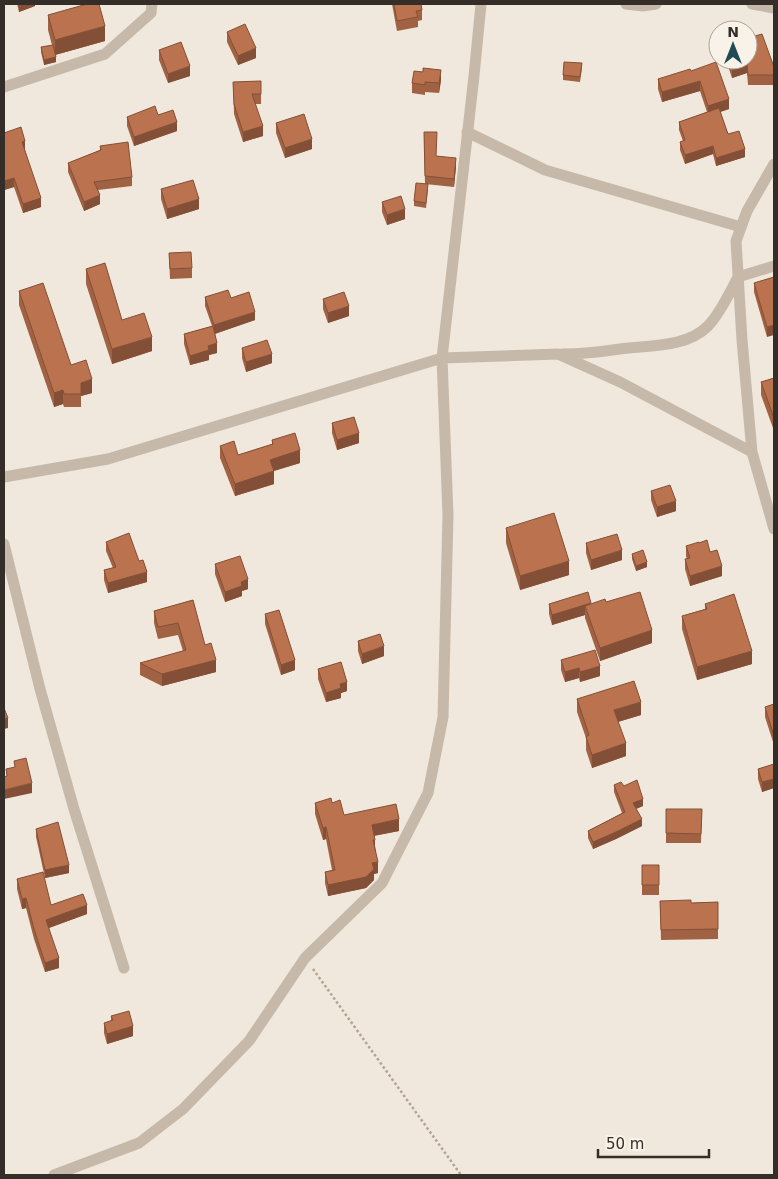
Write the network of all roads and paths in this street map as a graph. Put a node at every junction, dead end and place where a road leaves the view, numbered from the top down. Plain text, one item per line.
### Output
1 (152, 4) edge
2 (481, 4) edge
3 (626, 4) edge
4 (656, 4) edge
5 (752, 4) edge
6 (774, 8) edge
7 (4, 87) edge
8 (468, 132) junction
9 (774, 164) edge
10 (741, 227) junction
11 (774, 266) edge
12 (738, 277) junction
13 (558, 354) junction
14 (442, 358) junction
15 (752, 452) junction
16 (4, 477) edge
17 (774, 529) edge
18 (4, 544) edge
19 (305, 958) junction
20 (124, 968) dead end
21 (54, 1175) edge
22 (461, 1175) edge

1 - 7 street
2 - 8 street
3 - 4 street
5 - 6 street
8 - 10 street
8 - 14 street
9 - 10 street
10 - 12 street
11 - 12 street
12 - 13 street
12 - 15 street
13 - 14 street
13 - 15 street
14 - 16 street
14 - 19 street
15 - 17 street
18 - 20 street
19 - 21 street
19 - 22 path

